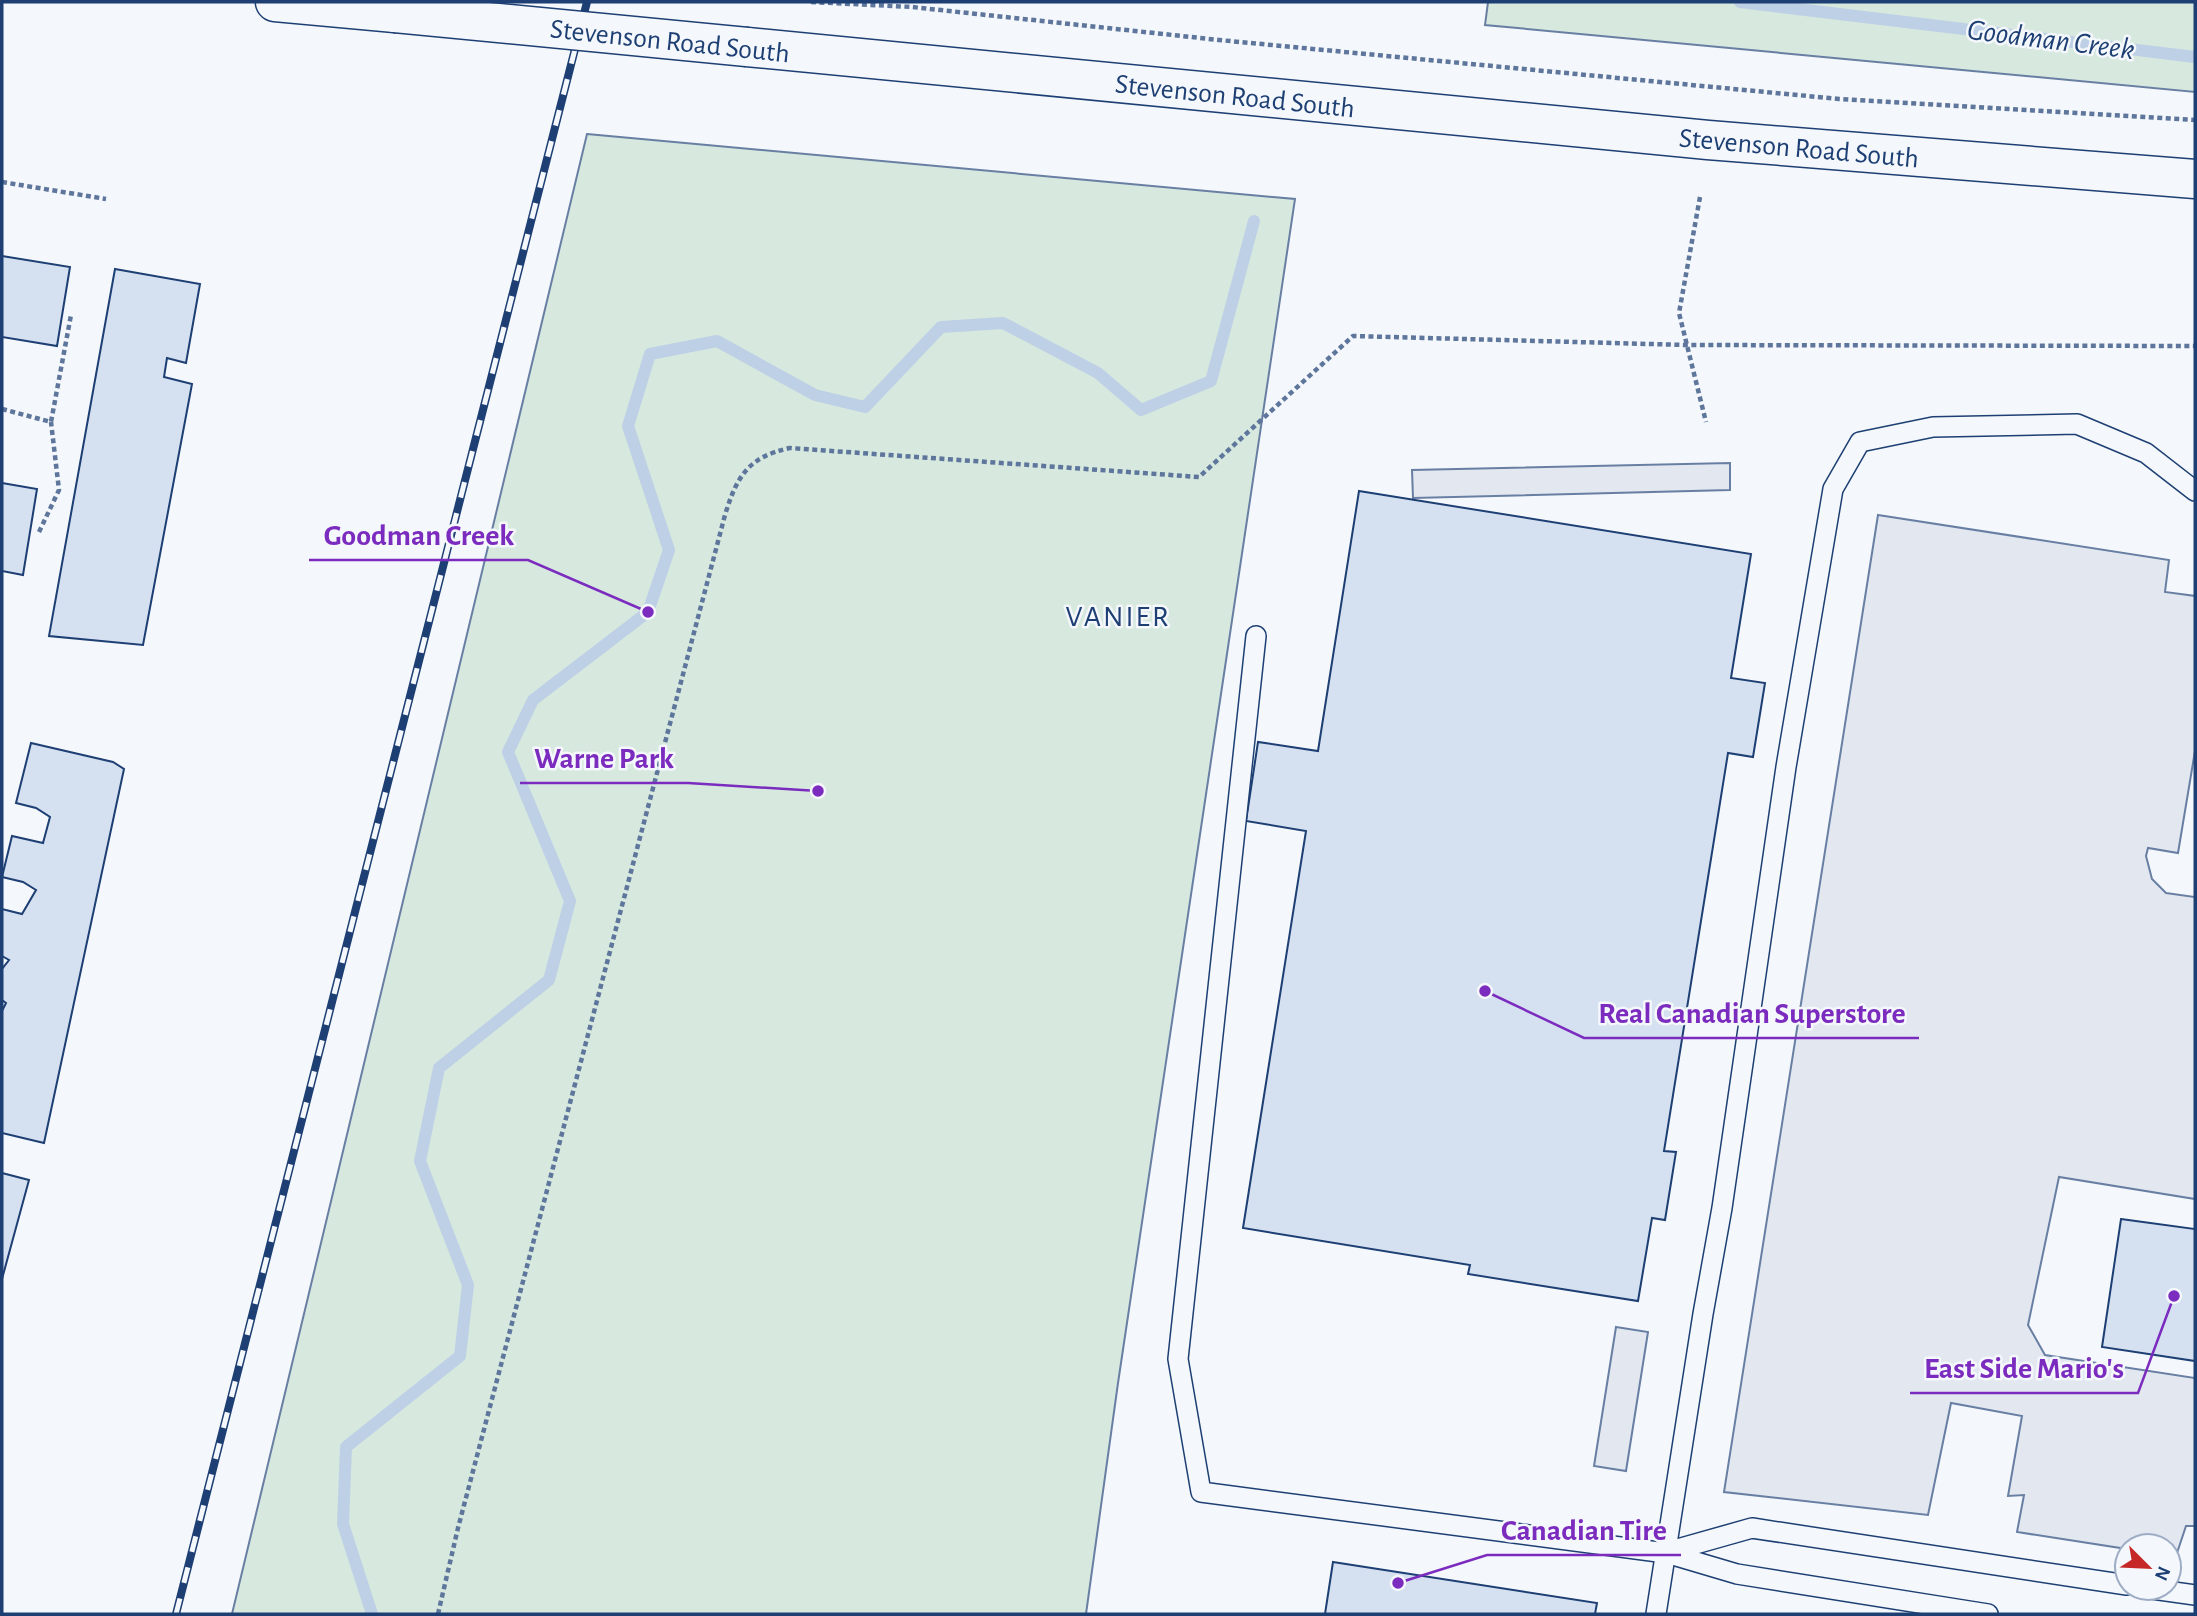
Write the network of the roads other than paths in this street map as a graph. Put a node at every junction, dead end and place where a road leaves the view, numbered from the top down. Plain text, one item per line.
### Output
1 (275, 2) edge
2 (2195, 179) edge
3 (2195, 491) edge
4 (1256, 636) dead end
5 (1666, 1553) junction
6 (2113, 1583) edge
7 (1656, 1614) edge
8 (1988, 1614) edge

1 - 2 main road, Stevenson Road South, bridge
3 - 5 lane
4 - 5 lane
5 - 6 lane
5 - 7 lane
5 - 8 lane

